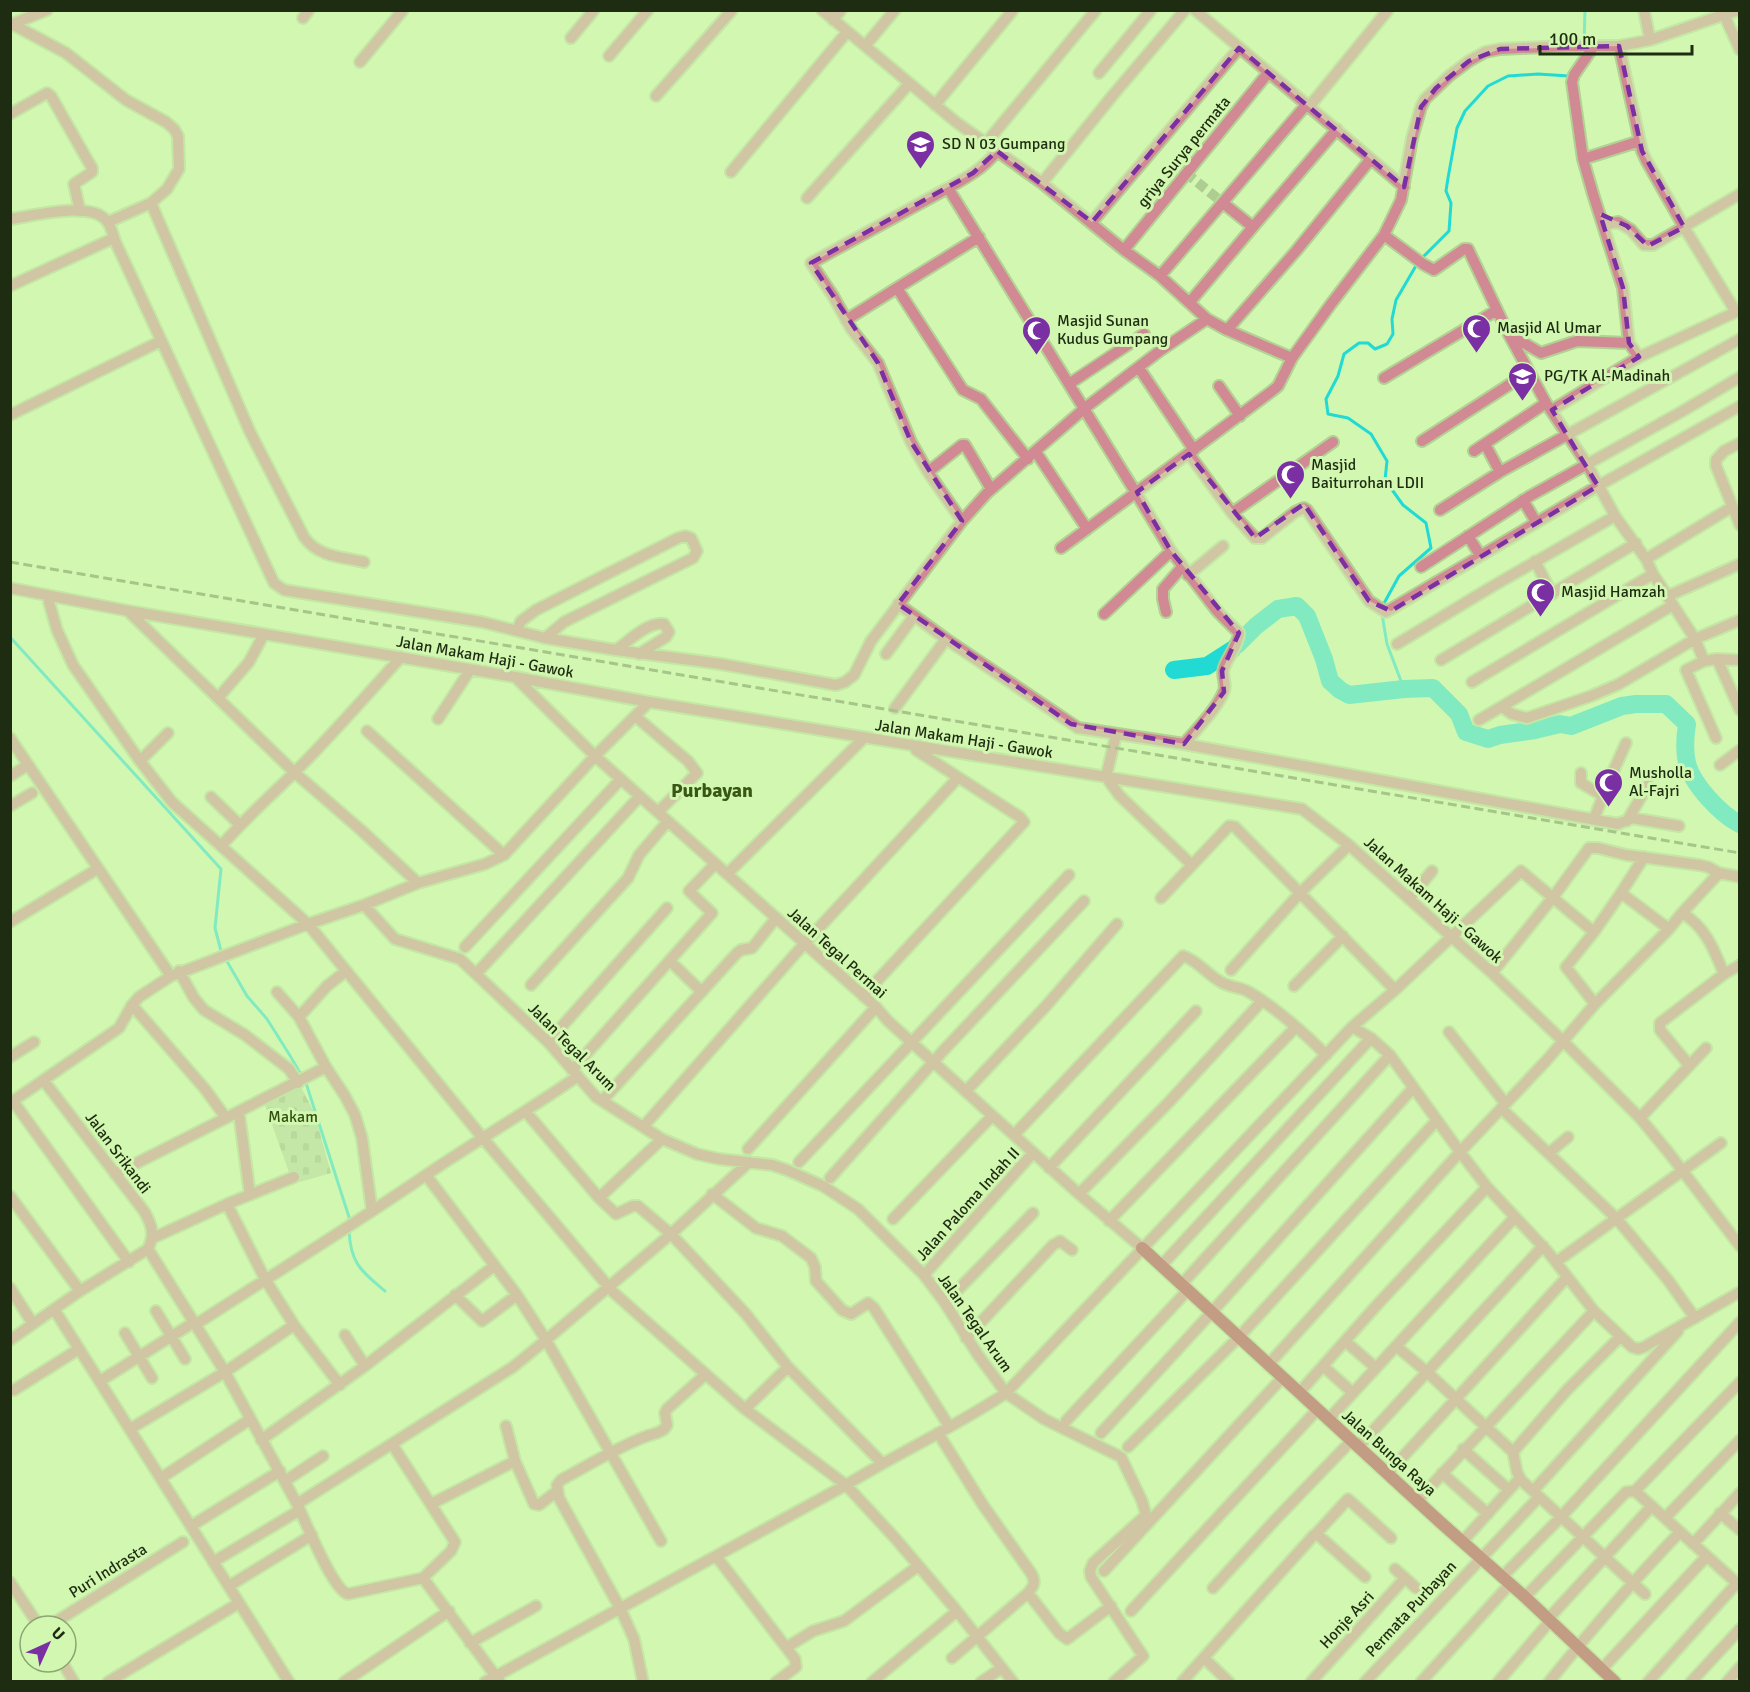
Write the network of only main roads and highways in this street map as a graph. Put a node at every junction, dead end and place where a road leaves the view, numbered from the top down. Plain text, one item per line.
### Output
1 (1142, 1248) road end
2 (1608, 1677) edge

1 - 2 main road, Jalan Bunga Raya

